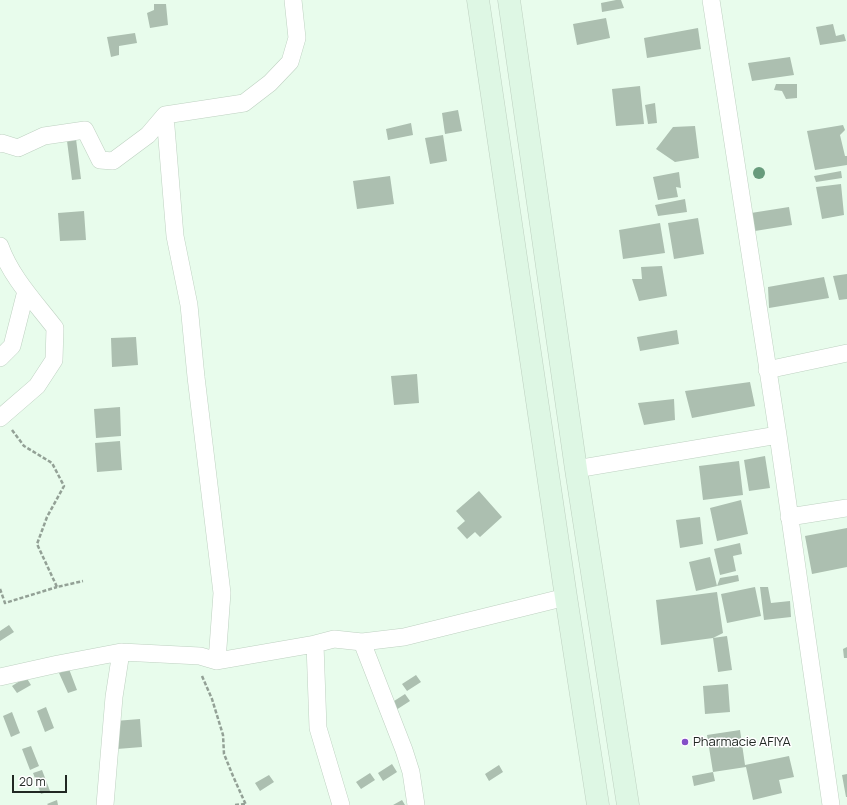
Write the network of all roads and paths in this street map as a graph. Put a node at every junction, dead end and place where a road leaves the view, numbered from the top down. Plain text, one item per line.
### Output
1 (293, 0) edge
2 (478, 0) edge
3 (509, 0) edge
4 (711, 0) edge
5 (164, 115) junction
6 (0, 144) edge
7 (0, 246) edge
8 (26, 291) junction
9 (847, 353) edge
10 (0, 358) edge
11 (767, 370) junction
12 (1, 418) edge
13 (778, 435) junction
14 (576, 469) junction
15 (847, 508) edge
16 (789, 517) junction
17 (83, 581) dead end
18 (56, 587) junction
19 (0, 589) edge
20 (566, 597) junction
21 (362, 642) junction
22 (315, 644) junction
23 (121, 652) junction
24 (200, 656) junction
25 (217, 661) junction
26 (0, 677) edge
27 (246, 804) edge
28 (105, 805) edge
29 (235, 805) edge
30 (341, 805) edge
31 (416, 805) edge
32 (598, 805) edge
33 (628, 805) edge
34 (831, 805) edge

1 - 5 street
2 - 20 main road
3 - 14 main road
4 - 11 street
5 - 6 street
5 - 25 street
7 - 8 street
8 - 10 street
8 - 12 street
9 - 11 street
11 - 13 street
12 - 18 path
13 - 14 street
13 - 16 street
14 - 33 main road
15 - 16 street
16 - 34 street
17 - 18 path
18 - 19 path
20 - 21 street
20 - 32 main road
21 - 22 street
21 - 31 street
22 - 25 street
22 - 30 street
23 - 24 street
23 - 26 street
23 - 28 street
24 - 25 street
24 - 27 path
27 - 29 path

